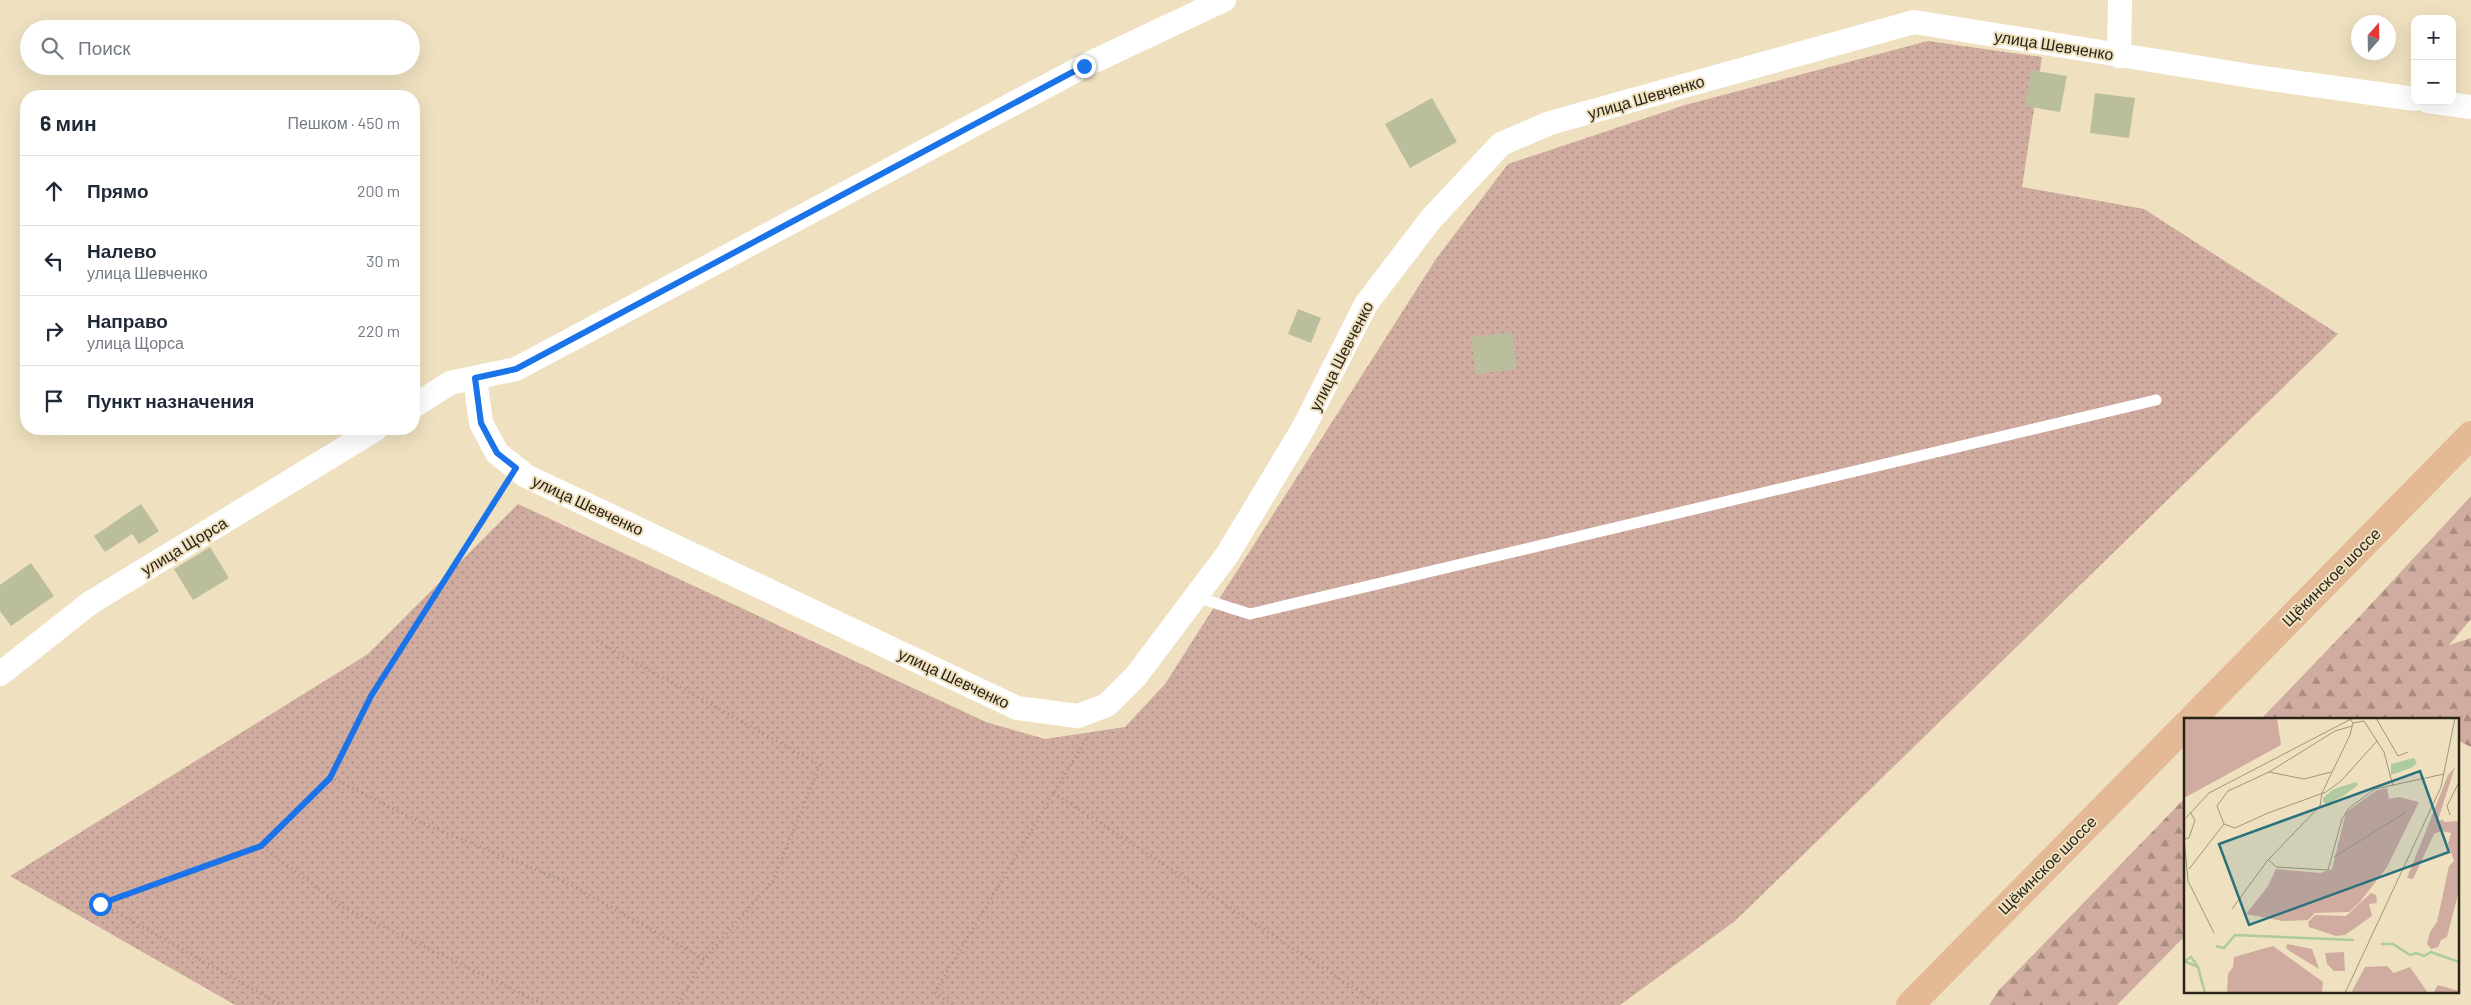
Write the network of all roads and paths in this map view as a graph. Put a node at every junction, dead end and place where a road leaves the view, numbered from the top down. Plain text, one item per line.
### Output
1 (1224, 0) edge
2 (2120, 0) edge
3 (2119, 56) junction
4 (2411, 98) edge
5 (2456, 105) edge
6 (2471, 107) edge
7 (475, 378) junction
8 (2156, 400) dead end
9 (420, 402) edge
10 (366, 435) edge
11 (2471, 435) edge
12 (516, 468) junction
13 (1196, 597) junction
14 (597, 641) dead end
15 (0, 674) edge
16 (1107, 705) junction
17 (2193, 718) edge
18 (2184, 727) edge
19 (330, 778) junction
20 (1054, 793) junction
21 (261, 846) junction
22 (704, 959) junction
23 (282, 1005) edge
24 (545, 1005) edge
25 (678, 1005) edge
26 (952, 1005) edge
27 (1380, 1005) edge
28 (1910, 1005) edge

1 - 7 street
2 - 3 street
3 - 4 street, улица Шевченко
3 - 13 street, улица Шевченко
5 - 6 street
7 - 9 street
7 - 12 street, улица Шевченко
8 - 13 lane
10 - 15 street, улица Щорса
11 - 17 main road, Щёкинское шоссе
12 - 16 street, улица Шевченко
12 - 19 path
13 - 16 street, улица Шевченко
14 - 22 path
16 - 20 path
18 - 28 main road, Щёкинское шоссе
19 - 21 path
19 - 22 path
20 - 26 path
20 - 27 path
21 - 23 path
21 - 24 path
22 - 25 path

